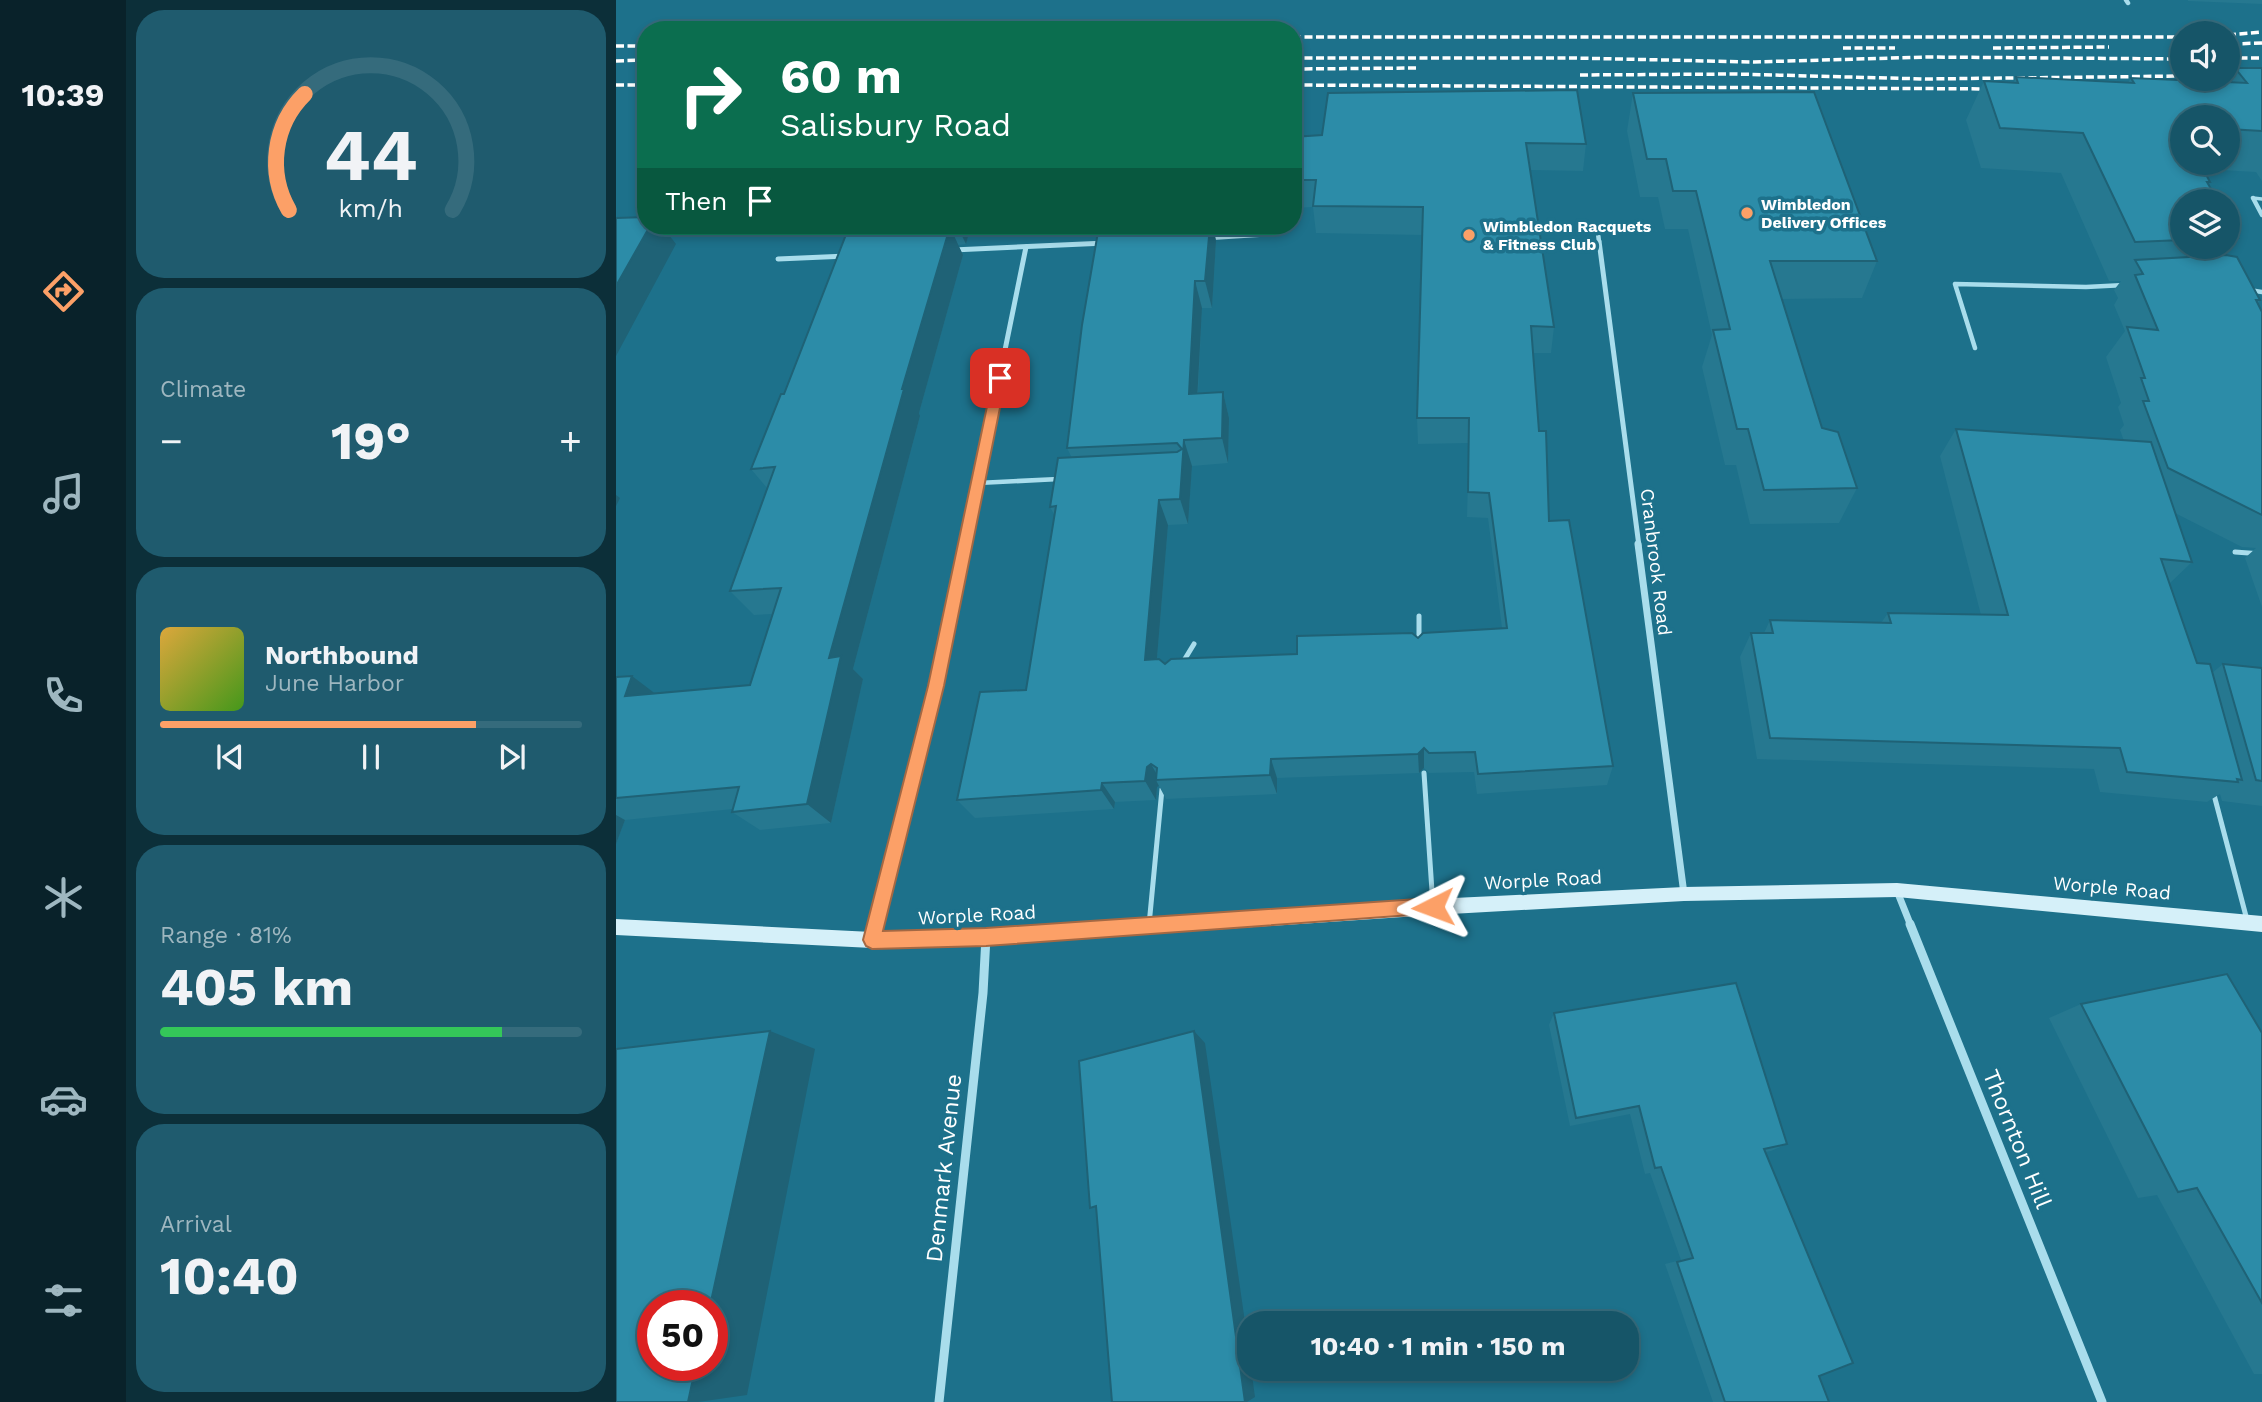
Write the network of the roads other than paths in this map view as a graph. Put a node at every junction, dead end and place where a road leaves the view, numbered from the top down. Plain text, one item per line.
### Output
1 (2253, 198) joint
2 (2262, 199) edge
3 (2262, 215) edge
4 (1598, 233) dead end
5 (1254, 235) edge
6 (1201, 238) edge
7 (1118, 242) edge
8 (1026, 247) junction
9 (943, 251) edge
10 (860, 255) edge
11 (778, 259) dead end
12 (2138, 284) edge
13 (2238, 288) edge
14 (2262, 292) edge
15 (1975, 348) dead end
16 (1061, 479) edge
17 (978, 483) junction
18 (2235, 552) dead end
19 (2262, 554) edge
20 (1419, 616) dead end
21 (1194, 644) dead end
22 (1418, 655) edge
23 (1180, 667) edge
24 (1424, 773) edge
25 (1162, 789) edge
26 (2213, 789) edge
27 (1897, 890) junction
28 (1684, 894) junction
29 (1433, 907) junction
30 (2255, 923) edge
31 (1149, 925) junction
32 (616, 926) edge
33 (986, 937) junction
34 (872, 940) junction
35 (939, 1402) edge
36 (2102, 1402) edge

1 - 2 lane
1 - 3 street
4 - 28 street, Cranbrook Road
5 - 6 street
7 - 8 street
8 - 9 street
8 - 17 street
10 - 11 street
12 - 15 lane
13 - 14 lane
16 - 17 lane
17 - 34 street
18 - 19 lane
20 - 22 lane
21 - 23 lane
24 - 29 lane
25 - 31 lane
26 - 30 lane
27 - 28 main road, Worple Road
27 - 30 main road, Worple Road
27 - 36 street, Thornton Hill
28 - 29 main road, Worple Road
29 - 31 main road, Worple Road
31 - 33 main road, Worple Road
32 - 34 main road, Worple Road
33 - 34 main road, Worple Road
33 - 35 street, Denmark Avenue

